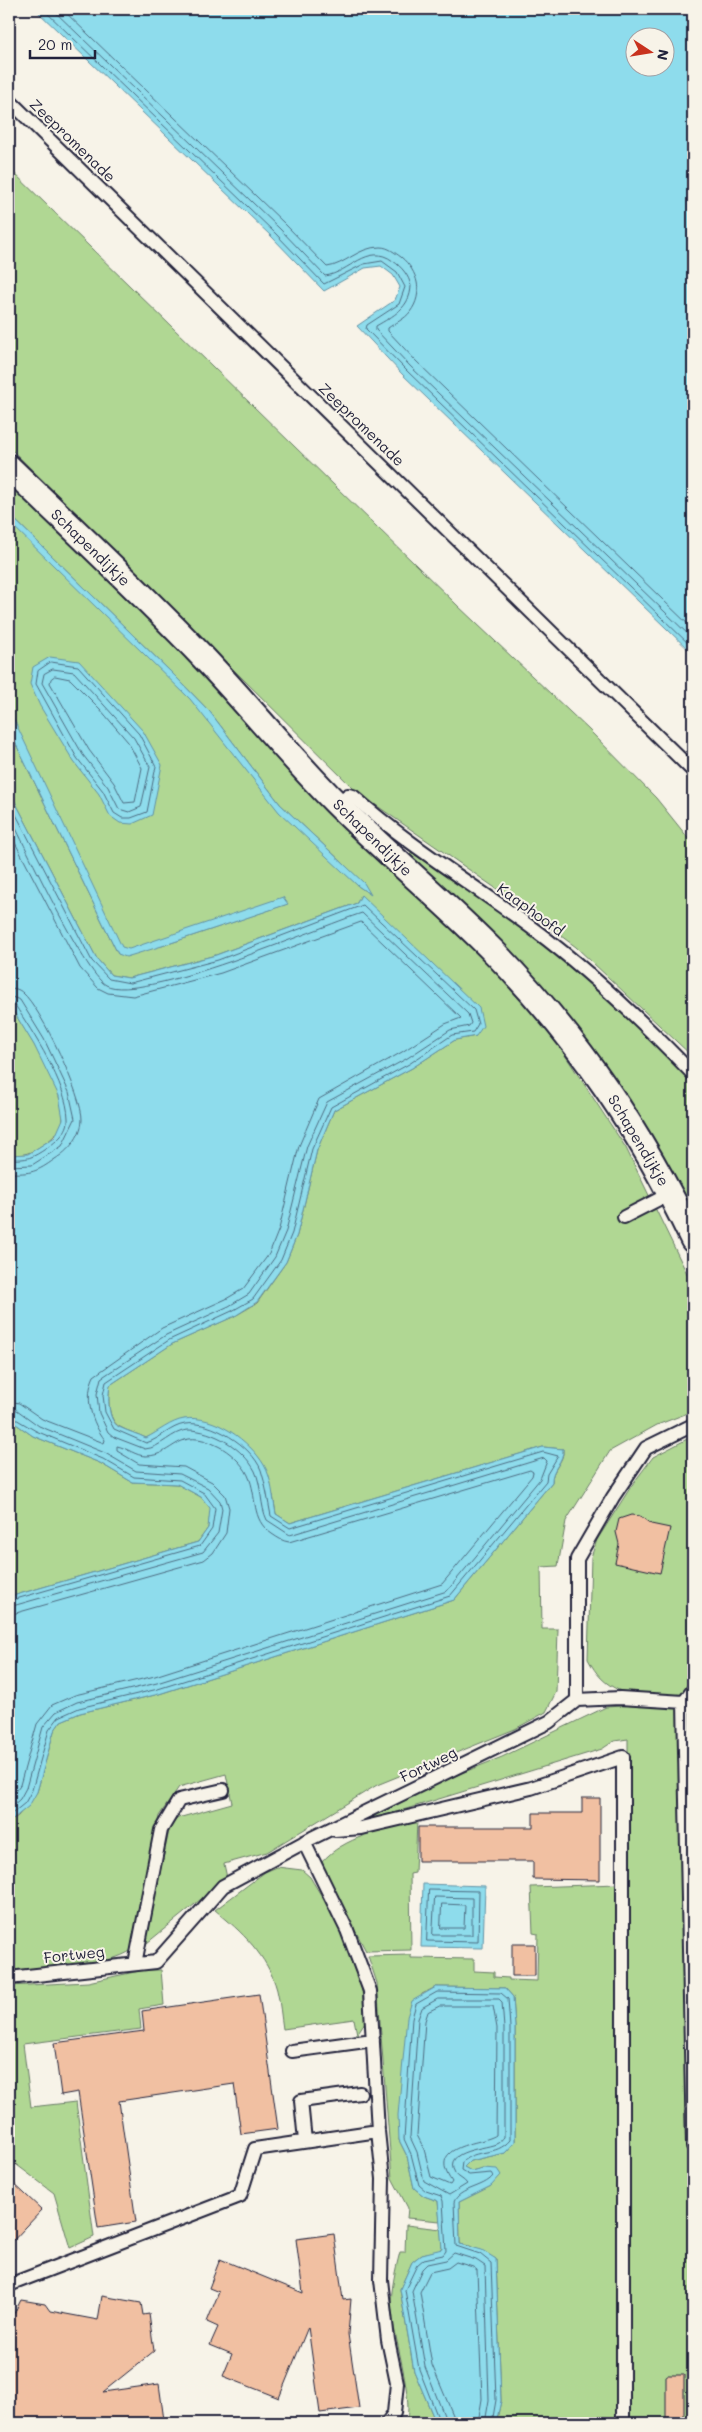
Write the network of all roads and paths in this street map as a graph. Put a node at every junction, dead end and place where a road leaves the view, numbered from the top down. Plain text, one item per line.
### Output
1 (9, 100) edge
2 (9, 467) edge
3 (693, 771) edge
4 (337, 804) junction
5 (693, 1074) edge
6 (670, 1193) junction
7 (624, 1217) dead end
8 (693, 1240) edge
9 (693, 1425) edge
10 (693, 1690) edge
11 (577, 1700) junction
12 (684, 1702) junction
13 (223, 1790) dead end
14 (326, 1831) junction
15 (304, 1842) junction
16 (134, 1964) junction
17 (9, 1978) edge
18 (373, 2040) junction
19 (292, 2051) dead end
20 (360, 2093) dead end
21 (378, 2131) junction
22 (305, 2141) junction
23 (693, 2146) edge
24 (9, 2285) edge
25 (387, 2423) edge
26 (623, 2423) edge

1 - 3 lane, Zeepromenade
2 - 4 street, Schapendijkje
4 - 5 lane, Kaaphoofd
4 - 6 street, Schapendijkje
6 - 7 lane
6 - 8 street, Schapendijkje
9 - 11 lane
10 - 12 lane
11 - 12 lane
11 - 14 lane, Fortweg
12 - 23 lane
13 - 16 lane
14 - 15 lane, Fortweg
14 - 26 lane
15 - 16 lane, Fortweg
15 - 18 lane
16 - 17 lane, Fortweg
18 - 19 lane
18 - 21 lane
20 - 22 lane
21 - 22 lane
21 - 25 lane
22 - 24 lane

